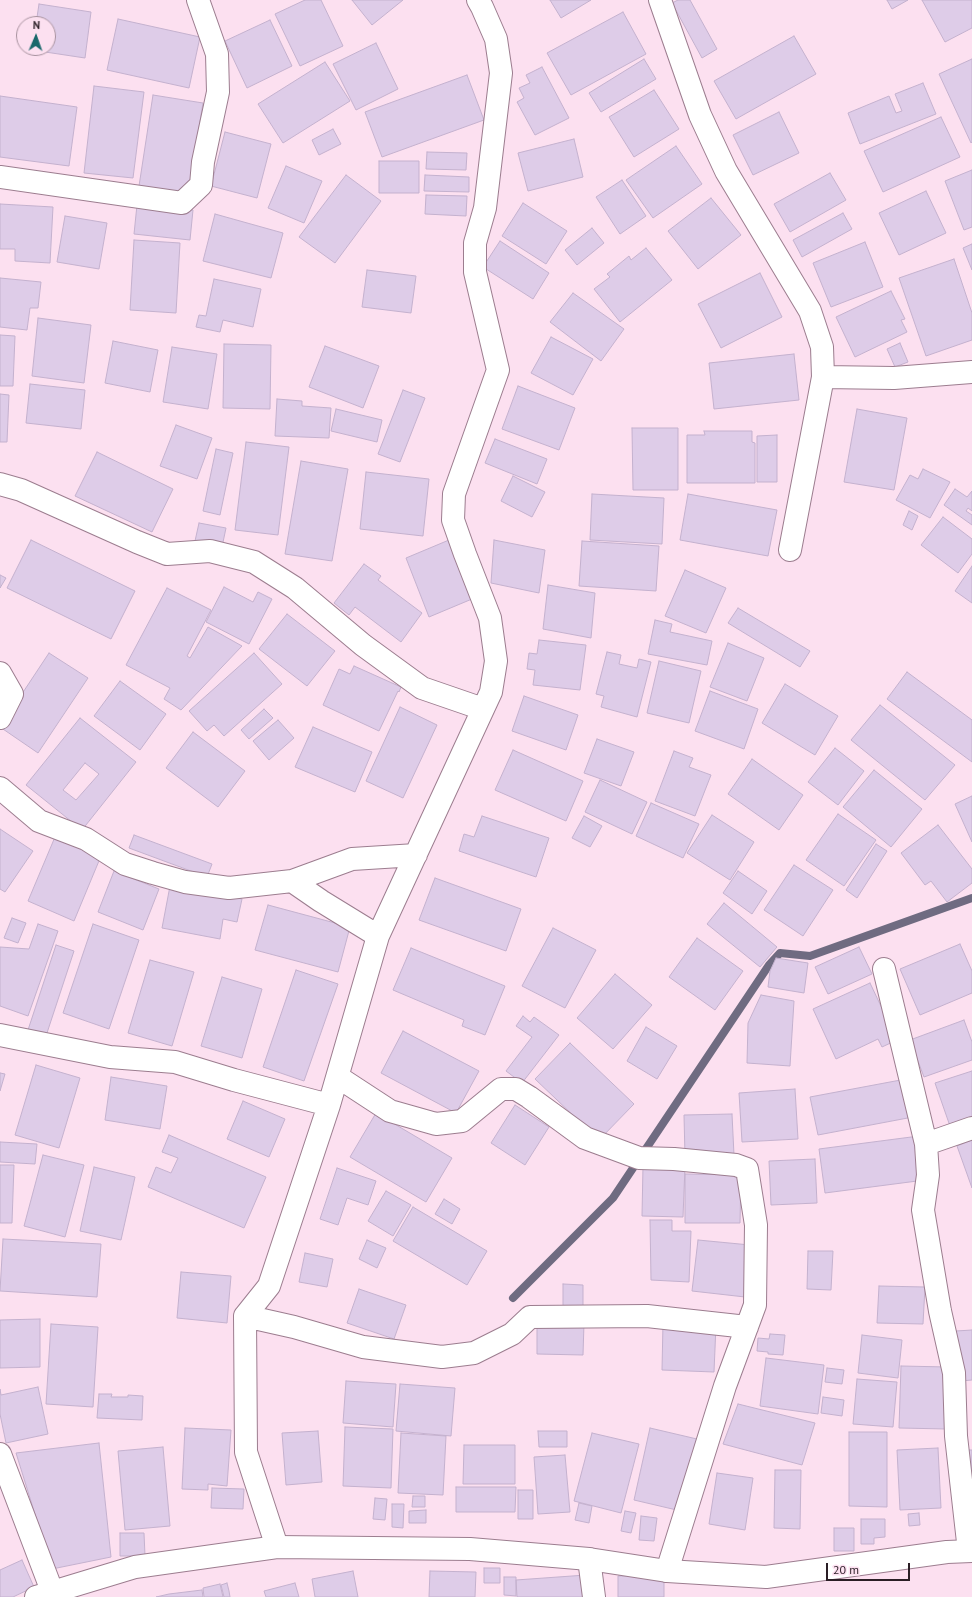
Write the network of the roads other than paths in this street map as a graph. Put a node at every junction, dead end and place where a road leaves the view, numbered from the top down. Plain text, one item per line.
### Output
1 (198, 0) edge
2 (478, 0) edge
3 (660, 0) edge
4 (0, 176) edge
5 (972, 372) edge
6 (823, 377) junction
7 (0, 484) edge
8 (790, 550) dead end
9 (0, 673) edge
10 (483, 709) junction
11 (0, 718) edge
12 (0, 788) edge
13 (416, 855) junction
14 (292, 881) junction
15 (378, 936) junction
16 (884, 969) dead end
17 (0, 1036) edge
18 (338, 1077) junction
19 (329, 1105) junction
20 (972, 1128) edge
21 (926, 1144) junction
22 (245, 1316) junction
23 (747, 1327) junction
24 (0, 1454) edge
25 (276, 1547) junction
26 (970, 1551) edge
27 (589, 1559) junction
28 (667, 1571) junction
29 (44, 1594) edge
30 (594, 1597) edge

1 - 4 street
2 - 10 street
3 - 6 street
5 - 6 street
6 - 8 street
7 - 10 street
9 - 11 street
10 - 13 street
12 - 14 street
13 - 14 street
13 - 15 street
14 - 15 street
15 - 18 street
16 - 21 street
17 - 19 street
18 - 19 street
18 - 23 street
19 - 22 street
20 - 21 street
21 - 26 street
22 - 23 street
22 - 25 street
23 - 28 street
24 - 29 street
25 - 27 street
25 - 29 street
26 - 28 street
27 - 28 street
27 - 30 street

